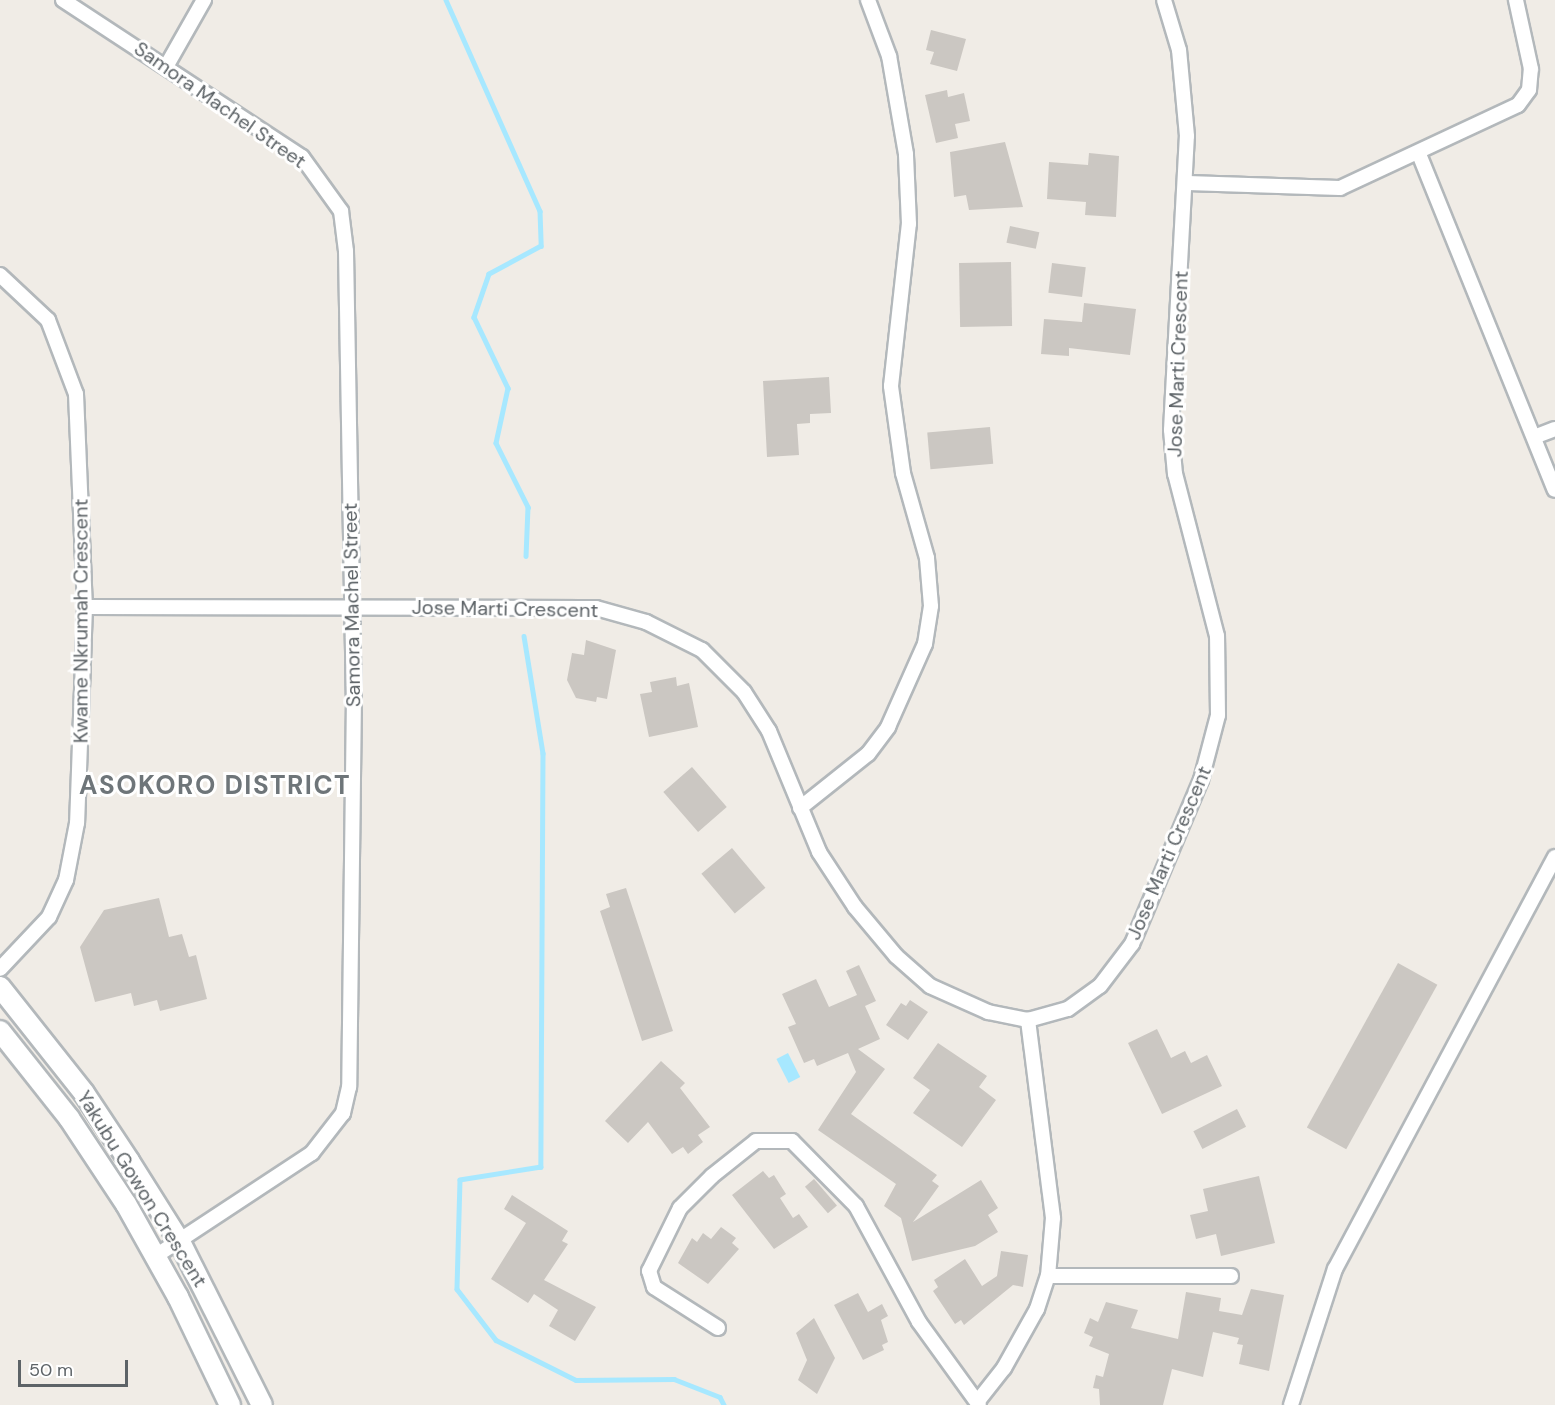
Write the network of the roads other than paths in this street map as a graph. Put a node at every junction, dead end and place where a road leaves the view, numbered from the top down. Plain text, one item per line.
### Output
1 (63, 0) edge
2 (204, 0) edge
3 (868, 0) edge
4 (1164, 0) edge
5 (1516, 0) edge
6 (167, 65) junction
7 (1419, 154) junction
8 (1187, 183) junction
9 (0, 275) edge
10 (1555, 429) edge
11 (1533, 437) junction
12 (1555, 490) edge
13 (85, 607) junction
14 (352, 607) junction
15 (800, 808) junction
16 (1555, 857) edge
17 (0, 969) edge
18 (0, 987) edge
19 (1028, 1020) junction
20 (0, 1032) edge
21 (180, 1242) junction
22 (156, 1256) junction
23 (1048, 1276) junction
24 (1231, 1276) dead end
25 (718, 1328) dead end
26 (979, 1403) edge
27 (230, 1405) edge
28 (262, 1405) edge
29 (1291, 1405) edge

1 - 6 street, Samora Machel Street
2 - 6 street
3 - 15 street
4 - 8 street, Jose Marti Crescent
5 - 7 street
6 - 14 street, Samora Machel Street
7 - 8 street
7 - 11 street
8 - 19 street, Jose Marti Crescent
9 - 13 street, Kwame Nkrumah Crescent
10 - 11 street
11 - 12 street
13 - 14 street, Jose Marti Crescent
13 - 17 street, Kwame Nkrumah Crescent
14 - 15 street, Jose Marti Crescent
14 - 21 street, Samora Machel Street
15 - 19 street, Jose Marti Crescent
16 - 29 street
18 - 21 main road, Yakubu Gowon Crescent
19 - 23 street
20 - 22 main road, Yakubu Gowon Crescent
21 - 22 street, Samora Machel Street
21 - 28 main road, Yakubu Gowon Crescent
22 - 27 main road, Yakubu Gowon Crescent
23 - 24 street
23 - 26 street
25 - 26 street

